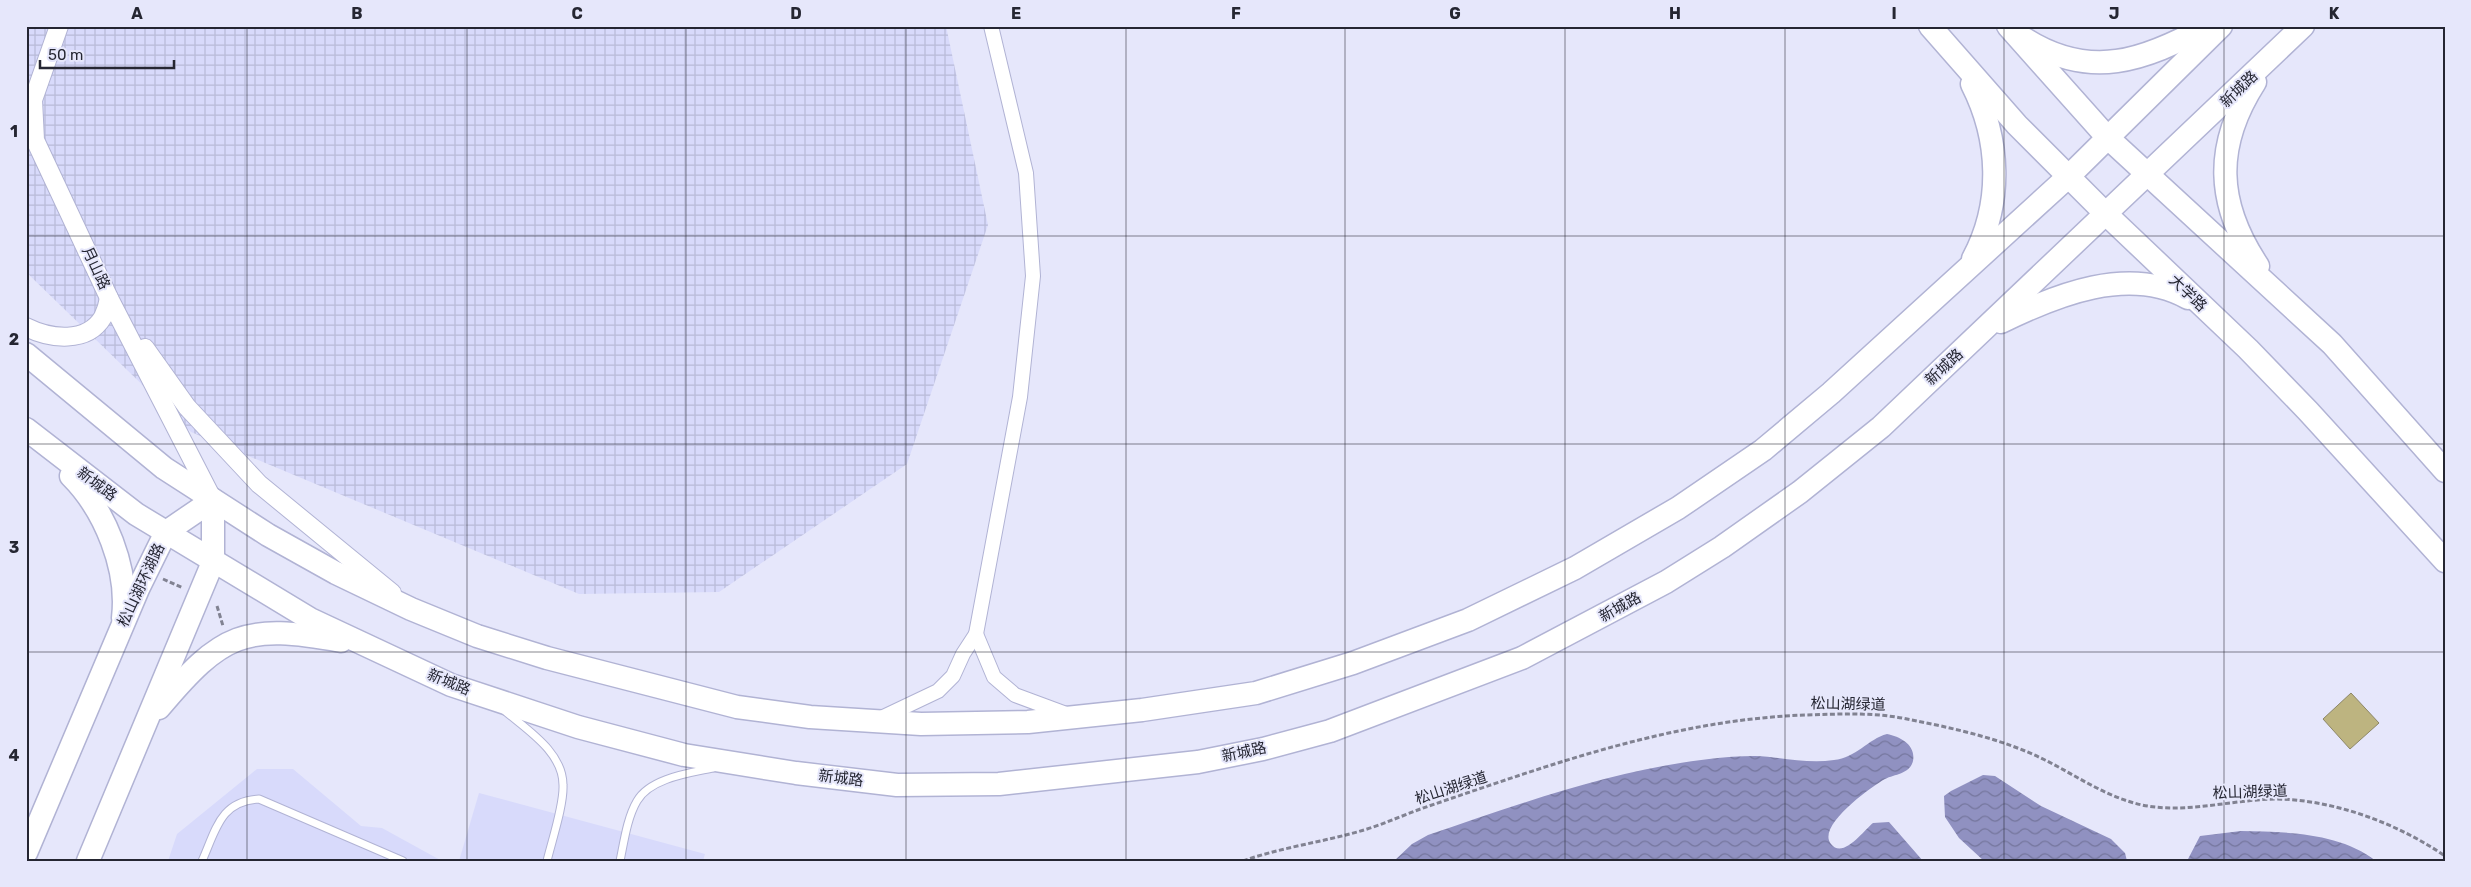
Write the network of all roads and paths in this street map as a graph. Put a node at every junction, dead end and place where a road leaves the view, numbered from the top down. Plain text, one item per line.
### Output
1 (59, 26) edge
2 (991, 26) edge
3 (1930, 26) edge
4 (2207, 26) edge
5 (2221, 26) edge
6 (2304, 26) edge
7 (2010, 29) edge
8 (2278, 50) junction
9 (1958, 58) junction
10 (33, 100) junction
11 (26, 117) edge
12 (2107, 137) junction
13 (2147, 175) junction
14 (2069, 176) junction
15 (2106, 214) junction
16 (1968, 268) junction
17 (2282, 296) junction
18 (110, 298) junction
19 (2206, 310) junction
20 (26, 327) edge
21 (1978, 335) junction
22 (26, 354) edge
23 (26, 430) edge
24 (2445, 471) edge
25 (213, 500) junction
26 (166, 532) junction
27 (2445, 561) edge
28 (213, 562) junction
29 (160, 578) dead end
30 (186, 589) dead end
31 (213, 601) dead end
32 (412, 609) junction
33 (224, 627) dead end
34 (120, 633) junction
35 (976, 634) junction
36 (375, 650) junction
37 (488, 698) junction
38 (1074, 717) junction
39 (874, 721) junction
40 (142, 730) junction
41 (740, 764) junction
42 (26, 853) edge
43 (2445, 856) edge
44 (88, 861) edge
45 (202, 861) edge
46 (403, 861) edge
47 (547, 861) edge
48 (620, 861) edge
49 (1242, 861) edge

1 - 10 street, 月山路
2 - 35 street
3 - 9 main road, 大学路
4 - 7 main road
5 - 12 main road
6 - 8 main road, 新城路
7 - 12 main road
8 - 13 main road, 新城路
8 - 17 main road
9 - 14 main road, 大学路
9 - 16 main road
10 - 11 street
10 - 18 street, 月山路
12 - 13 main road
12 - 14 main road
13 - 15 main road, 新城路
13 - 17 main road
14 - 15 main road, 大学路
14 - 16 main road
15 - 19 main road, 大学路
15 - 21 main road, 新城路
16 - 38 main road
17 - 24 main road
18 - 20 street
18 - 25 street, 月山路
18 - 32 street
19 - 21 main road
19 - 27 main road, 大学路
21 - 41 main road, 新城路
22 - 25 main road
23 - 26 main road, 新城路
23 - 34 main road
25 - 26 main road, 松山湖环湖路
25 - 28 main road
25 - 32 main road
26 - 28 main road, 新城路
26 - 34 main road, 松山湖环湖路
28 - 36 main road, 新城路
28 - 40 main road
29 - 30 path
31 - 33 path
32 - 39 main road
34 - 42 main road, 松山湖环湖路
35 - 38 street
35 - 39 street
36 - 37 main road, 新城路
36 - 40 main road
37 - 41 main road, 新城路
37 - 47 lane
38 - 39 main road
40 - 44 main road
41 - 48 lane
43 - 49 path, 松山湖绿道
45 - 46 lane

